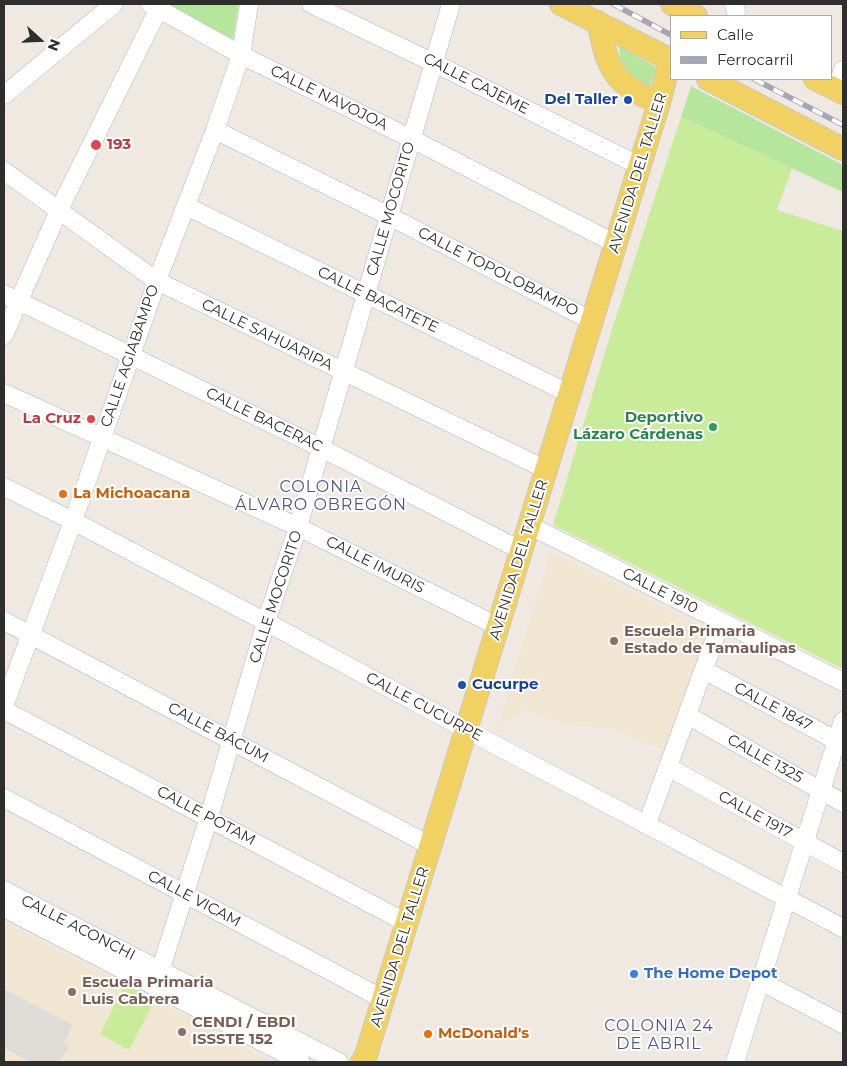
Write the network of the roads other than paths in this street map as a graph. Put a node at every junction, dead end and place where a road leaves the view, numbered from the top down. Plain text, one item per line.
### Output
1 (114, 4) edge
2 (249, 4) edge
3 (311, 4) edge
4 (451, 4) edge
5 (560, 4) edge
6 (154, 6) edge
7 (598, 22) junction
8 (240, 55) junction
9 (670, 58) edge
10 (434, 63) junction
11 (670, 63) edge
12 (710, 80) edge
13 (821, 80) edge
14 (841, 84) edge
15 (4, 95) edge
16 (659, 103) junction
17 (215, 130) junction
18 (412, 139) junction
19 (843, 149) edge
20 (640, 166) junction
21 (4, 171) edge
22 (186, 206) junction
23 (59, 210) junction
24 (389, 216) junction
25 (616, 244) junction
26 (157, 281) junction
27 (366, 294) junction
28 (11, 297) edge
29 (592, 321) junction
30 (4, 335) edge
31 (131, 355) junction
32 (343, 373) junction
33 (4, 393) edge
34 (570, 394) junction
35 (102, 438) junction
36 (321, 448) junction
37 (547, 470) junction
38 (4, 487) edge
39 (73, 521) junction
40 (530, 526) junction
41 (298, 527) junction
42 (522, 550) junction
43 (4, 621) edge
44 (266, 622) junction
45 (721, 622) junction
46 (499, 627) junction
47 (30, 634) junction
48 (704, 670) junction
49 (843, 682) edge
50 (4, 706) edge
51 (4, 710) edge
52 (687, 715) junction
53 (843, 721) edge
54 (467, 730) junction
55 (231, 740) junction
56 (840, 742) edge
57 (668, 767) junction
58 (822, 791) junction
59 (4, 798) edge
60 (843, 803) edge
61 (209, 817) junction
62 (647, 824) junction
63 (806, 843) junction
64 (431, 846) junction
65 (843, 864) edge
66 (4, 890) edge
67 (184, 893) junction
68 (787, 898) junction
69 (4, 908) edge
70 (407, 923) junction
71 (843, 928) edge
72 (160, 970) junction
73 (760, 981) junction
74 (155, 987) junction
75 (384, 999) junction
76 (843, 1024) edge
77 (741, 1060) edge
78 (301, 1062) edge
79 (339, 1062) edge
80 (362, 1062) edge

1 - 15 street
2 - 8 street, CALLE AGIABAMPO
3 - 10 street, CALLE CAJEME
4 - 10 street, CALLE MOCORITO
5 - 7 main road
6 - 8 street, CALLE NAVOJOA
6 - 23 street
7 - 9 main road
7 - 16 main road
8 - 17 street, CALLE AGIABAMPO
8 - 18 street, CALLE NAVOJOA
10 - 18 street, CALLE MOCORITO
10 - 20 street, CALLE CAJEME
11 - 16 main road, AVENIDA DEL TALLER
12 - 19 main road
13 - 14 main road
16 - 20 main road, AVENIDA DEL TALLER
17 - 22 street, CALLE AGIABAMPO
17 - 24 street, CALLE TOPOLOBAMPO
18 - 24 street, CALLE MOCORITO
18 - 25 street, CALLE NAVOJOA
20 - 25 main road, AVENIDA DEL TALLER
21 - 23 street, CALLE SAHUARIPA
22 - 26 street, CALLE AGIABAMPO
22 - 27 street, CALLE BACATETE
23 - 26 street, CALLE SAHUARIPA
23 - 28 street
24 - 27 street, CALLE MOCORITO
24 - 29 street, CALLE TOPOLOBAMPO
25 - 29 main road, AVENIDA DEL TALLER
26 - 31 street, CALLE AGIABAMPO
26 - 32 street, CALLE SAHUARIPA
27 - 32 street, CALLE MOCORITO
27 - 34 street, CALLE BACATETE
28 - 30 street
28 - 31 street, CALLE BACERAC
29 - 34 main road, AVENIDA DEL TALLER
31 - 35 street, CALLE AGIABAMPO
31 - 36 street, CALLE BACERAC
32 - 36 street, CALLE MOCORITO
32 - 37 street, CALLE SAHUARIPA
33 - 35 street, CALLE IMURIS
34 - 37 main road, AVENIDA DEL TALLER
35 - 39 street, CALLE AGIABAMPO
35 - 41 street, CALLE IMURIS
36 - 41 street, CALLE MOCORITO
36 - 42 street, CALLE BACERAC
37 - 40 main road, AVENIDA DEL TALLER
38 - 39 street, CALLE CUCURPE
39 - 44 street, CALLE CUCURPE
39 - 47 street, CALLE AGIABAMPO
40 - 42 main road, AVENIDA DEL TALLER
40 - 45 street, CALLE 1910
41 - 44 street, CALLE MOCORITO
41 - 46 street, CALLE IMURIS
42 - 46 main road, AVENIDA DEL TALLER
43 - 47 street, CALLE BÁCUM
44 - 54 street, CALLE CUCURPE
44 - 55 street, CALLE MOCORITO
45 - 48 street
45 - 49 street, CALLE 1910
46 - 54 main road, AVENIDA DEL TALLER
47 - 50 street, CALLE AGIABAMPO
47 - 55 street, CALLE BÁCUM
48 - 52 street
48 - 56 street, CALLE 1847
51 - 61 street, CALLE POTAM
52 - 57 street
52 - 58 street, CALLE 1325
53 - 56 street
54 - 62 street, CALLE CUCURPE
54 - 64 main road, AVENIDA DEL TALLER
55 - 61 street, CALLE MOCORITO
55 - 64 street, CALLE BÁCUM
56 - 58 street
57 - 62 street
57 - 63 street, CALLE 1917
58 - 60 street, CALLE 1325
58 - 63 street
59 - 67 street, CALLE VICAM
61 - 67 street, CALLE MOCORITO
61 - 70 street, CALLE POTAM
62 - 68 street, CALLE CUCURPE
63 - 65 street, CALLE 1917
63 - 68 street
64 - 70 main road, AVENIDA DEL TALLER
66 - 72 street, CALLE ACONCHI
67 - 72 street, CALLE MOCORITO
67 - 75 street, CALLE VICAM
68 - 71 street, CALLE CUCURPE
68 - 73 street
69 - 74 street, CALLE ACONCHI
70 - 75 main road, AVENIDA DEL TALLER
72 - 74 street, CALLE MOCORITO
72 - 79 street, CALLE ACONCHI
73 - 76 street
73 - 77 street
74 - 78 street, CALLE ACONCHI
75 - 80 main road, AVENIDA DEL TALLER

